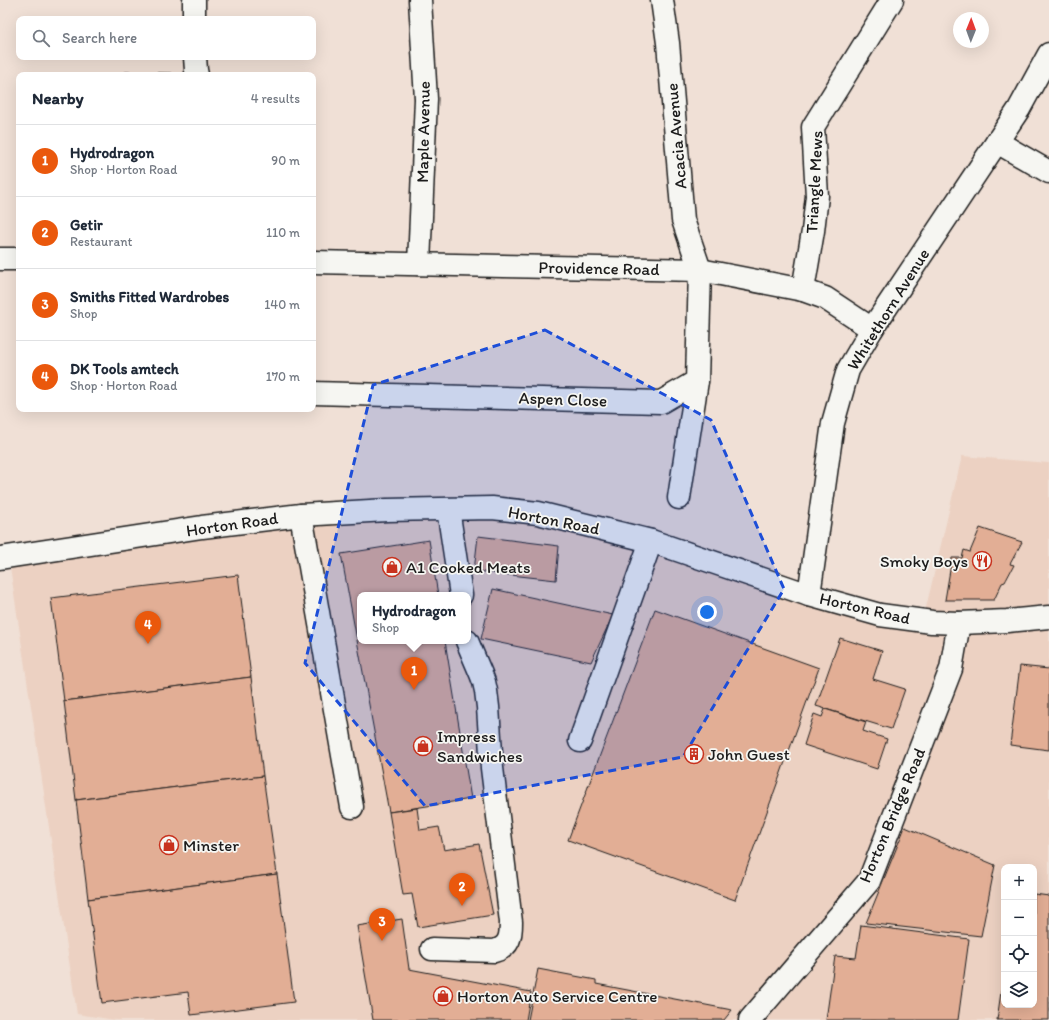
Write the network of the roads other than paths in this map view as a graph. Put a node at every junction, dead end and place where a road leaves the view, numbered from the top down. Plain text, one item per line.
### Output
1 (194, 0) edge
2 (420, 0) edge
3 (662, 0) edge
4 (892, 0) edge
5 (194, 16) edge
6 (1049, 54) edge
7 (195, 60) edge
8 (196, 72) edge
9 (997, 142) junction
10 (1049, 172) edge
11 (0, 259) edge
12 (16, 259) edge
13 (316, 262) edge
14 (419, 264) junction
15 (700, 270) junction
16 (803, 290) junction
17 (872, 329) junction
18 (697, 381) junction
19 (316, 393) edge
20 (679, 498) dead end
21 (448, 509) junction
22 (301, 515) junction
23 (651, 541) junction
24 (0, 558) edge
25 (461, 592) edge
26 (809, 595) junction
27 (1049, 617) edge
28 (959, 623) junction
29 (468, 644) edge
30 (580, 741) dead end
31 (352, 807) dead end
32 (432, 949) dead end
33 (750, 1020) edge

1 - 5 street
2 - 14 street, Maple Avenue
3 - 15 street, Acacia Avenue
4 - 16 street, Triangle Mews
6 - 9 street, Whitethorn Avenue
7 - 8 street
9 - 10 street
9 - 17 street, Whitethorn Avenue
11 - 12 street
13 - 14 street, Providence Road
14 - 15 street, Providence Road
15 - 16 street, Providence Road
15 - 18 street
16 - 17 street, Providence Road
17 - 26 street, Whitethorn Avenue
18 - 19 street, Aspen Close
18 - 20 street
21 - 22 street, Horton Road
21 - 23 street, Horton Road
21 - 25 street
22 - 24 street, Horton Road
22 - 31 street
23 - 26 street, Horton Road
23 - 30 street
26 - 28 street, Horton Road
27 - 28 street, Horton Road
28 - 33 street, Horton Bridge Road
29 - 32 street

